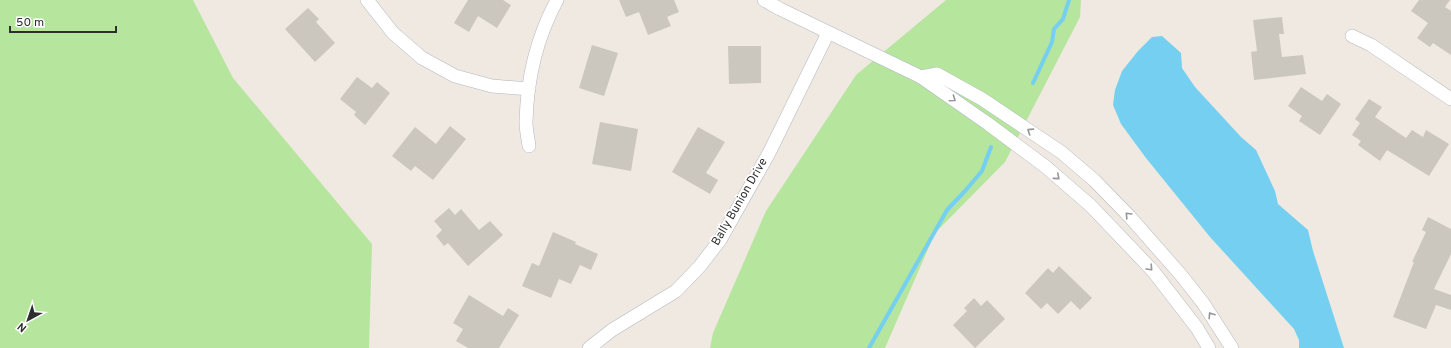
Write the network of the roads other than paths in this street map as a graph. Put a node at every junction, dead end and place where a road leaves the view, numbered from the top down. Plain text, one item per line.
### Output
1 (368, 0) edge
2 (557, 0) edge
3 (764, 0) edge
4 (828, 33) junction
5 (1352, 36) dead end
6 (920, 77) junction
7 (529, 89) junction
8 (1451, 99) edge
9 (529, 146) dead end
10 (589, 348) edge
11 (1209, 348) edge
12 (1232, 348) edge

1 - 7 street
2 - 7 street
3 - 4 street
4 - 6 street
4 - 10 street, Bally Bunion Drive
5 - 8 street
6 -> 11 street
12 -> 6 street
7 - 9 street

